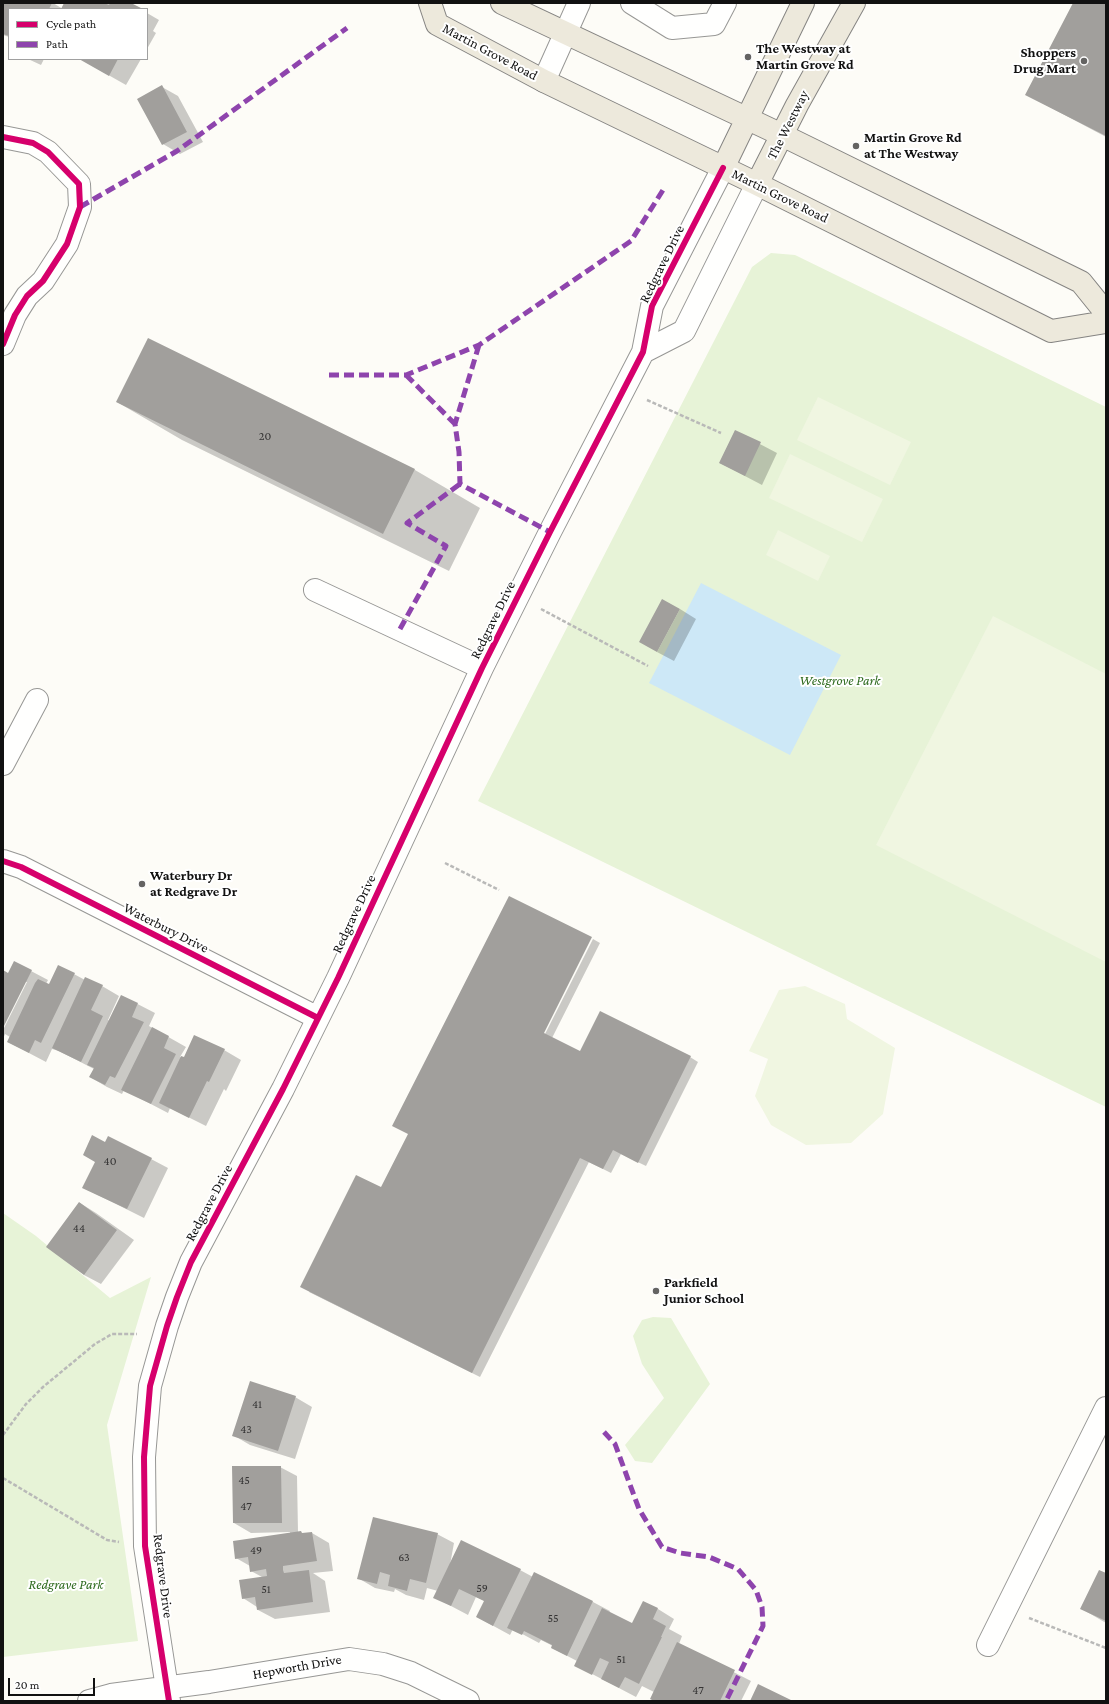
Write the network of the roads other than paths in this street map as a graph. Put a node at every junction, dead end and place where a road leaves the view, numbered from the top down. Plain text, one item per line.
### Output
1 (430, 3) edge
2 (502, 3) edge
3 (579, 3) edge
4 (632, 3) edge
5 (725, 3) edge
6 (803, 3) edge
7 (854, 3) edge
8 (566, 33) junction
9 (544, 81) junction
10 (747, 119) junction
11 (782, 135) junction
12 (3, 137) edge
13 (723, 168) junction
14 (757, 184) junction
15 (1106, 313) edge
16 (1106, 322) edge
17 (3, 344) edge
18 (643, 352) junction
19 (315, 590) dead end
20 (482, 668) junction
21 (37, 700) dead end
22 (3, 764) edge
23 (3, 861) edge
24 (318, 1018) junction
25 (1106, 1408) edge
26 (988, 1645) dead end
27 (168, 1694) edge
28 (89, 1701) edge
29 (468, 1701) edge

1 - 9 main road, Martin Grove Road
2 - 8 main road
3 - 8 street
4 - 5 street
6 - 10 main road
7 - 11 main road, The Westway
8 - 9 street
8 - 10 main road
9 - 13 main road, Martin Grove Road
10 - 11 main road
10 - 13 main road
11 - 14 main road, The Westway
11 - 15 main road
12 - 17 street
13 - 14 main road, Martin Grove Road
13 - 18 street, Redgrave Drive
14 - 16 main road, Martin Grove Road
14 - 18 street
18 - 20 street, Redgrave Drive
19 - 20 street
20 - 24 street, Redgrave Drive
21 - 22 street
23 - 24 street, Waterbury Drive
24 - 27 street, Redgrave Drive
25 - 26 street
27 - 28 street, Hepworth Drive
27 - 29 street, Hepworth Drive

